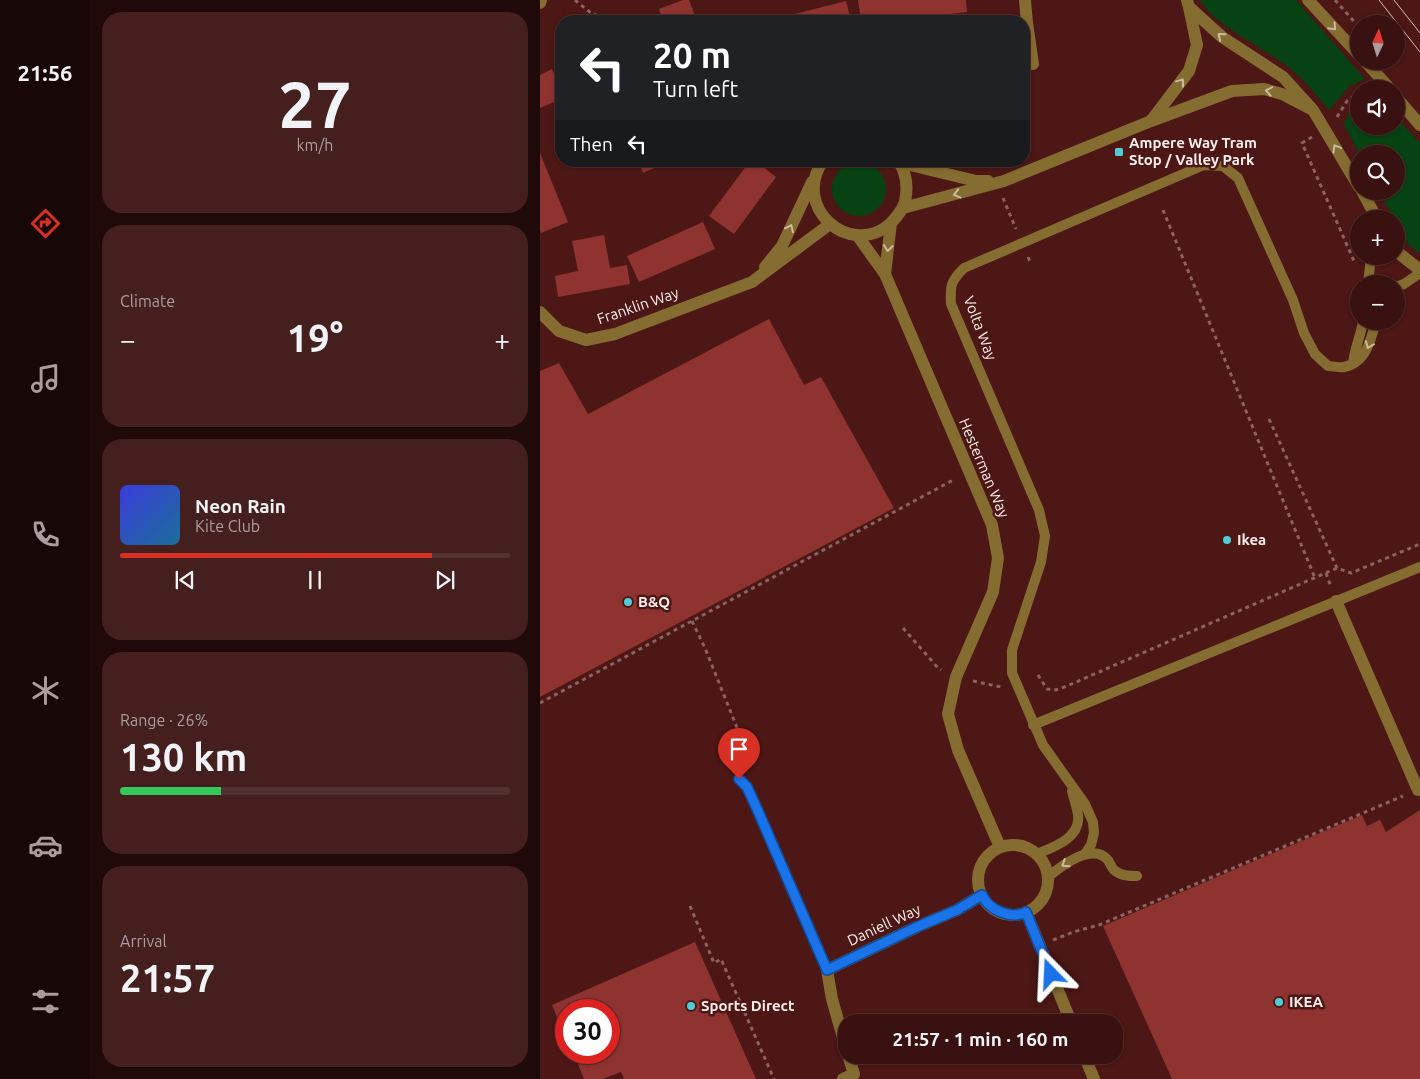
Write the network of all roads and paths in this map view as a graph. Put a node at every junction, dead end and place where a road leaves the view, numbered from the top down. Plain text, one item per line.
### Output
1 (574, 0) edge
2 (1025, 0) edge
3 (1308, 0) edge
4 (1335, 0) edge
5 (1188, 3) edge
6 (595, 15) edge
7 (1026, 15) edge
8 (1350, 17) edge
9 (1350, 44) edge
10 (1030, 46) edge
11 (1033, 64) dead end
12 (1373, 70) edge
13 (1382, 80) edge
14 (1350, 99) edge
15 (1405, 108) edge
16 (1313, 110) junction
17 (1337, 117) dead end
18 (1151, 121) junction
19 (1420, 125) edge
20 (1315, 134) dead end
21 (819, 167) edge
22 (819, 167) edge
23 (901, 167) edge
24 (921, 167) edge
25 (1350, 172) edge
26 (1004, 181) junction
27 (1003, 197) dead end
28 (903, 208) junction
29 (1163, 210) dead end
30 (891, 223) junction
31 (830, 224) junction
32 (1016, 228) dead end
33 (858, 235) junction
34 (1405, 258) edge
35 (1370, 265) edge
36 (1420, 271) edge
37 (1370, 272) junction
38 (885, 274) junction
39 (1370, 275) edge
40 (752, 282) junction
41 (1405, 283) edge
42 (540, 312) edge
43 (1362, 330) edge
44 (1373, 330) edge
45 (1353, 364) junction
46 (1269, 419) dead end
47 (968, 472) junction
48 (1420, 544) edge
49 (1420, 567) edge
50 (1337, 568) junction
51 (1316, 578) junction
52 (1336, 601) junction
53 (692, 621) junction
54 (1038, 676) dead end
55 (540, 703) edge
56 (1033, 724) junction
57 (739, 779) joint
58 (1071, 785) junction
59 (1418, 790) joint
60 (1000, 847) junction
61 (1037, 854) junction
62 (1084, 855) junction
63 (1137, 876) dead end
64 (1048, 877) junction
65 (982, 895) junction
66 (690, 906) dead end
67 (1026, 912) junction
68 (1040, 946) junction
69 (827, 970) junction
70 (1068, 1014) edge
71 (838, 1020) edge
72 (851, 1064) edge
73 (1088, 1064) edge
74 (774, 1079) edge
75 (843, 1079) edge
76 (1094, 1079) edge

1 - 6 path
2 - 7 street
3 -> 9 street
4 - 8 path
16 -> 5 street
18 -> 5 street
10 - 11 street
12 - 13 street
14 - 17 path
15 - 19 street
16 -> 18 street
25 -> 16 street
18 - 26 street
20 - 37 path
21 - 31 street
40 -> 22 street, Franklin Way
23 - 28 street
24 - 26 street
26 -> 28 street
27 - 32 path
28 - 30 street
29 - 51 path
30 - 33 street
30 -> 38 street, Hesterman Way
31 - 33 street
31 - 40 street, Franklin Way
33 - 38 street, Hesterman Way
34 - 36 street
35 - 37 lane
36 - 41 lane
37 - 39 lane
38 - 47 street, Hesterman Way
40 - 42 street, Franklin Way
43 - 45 lane
44 -> 45 lane
45 - 56 lane, Volta Way
46 - 50 path
47 - 53 path
47 - 60 street, Hesterman Way
48 - 50 path
49 - 52 lane
50 - 51 path
51 - 54 path
52 - 56 lane
52 - 59 street
53 - 55 path
53 - 57 path
56 - 58 lane, Volta Way
57 - 69 lane
58 - 61 lane, Volta Way
58 - 62 lane, Volta Way
59 - 68 path
60 - 61 street
60 - 65 street
61 - 64 street
62 - 63 lane
62 -> 64 lane
64 - 67 street
65 - 67 street
65 - 69 street, Daniell Way
66 - 74 path
67 - 68 street
68 - 70 street
69 - 71 street
72 - 75 street
73 - 76 street

